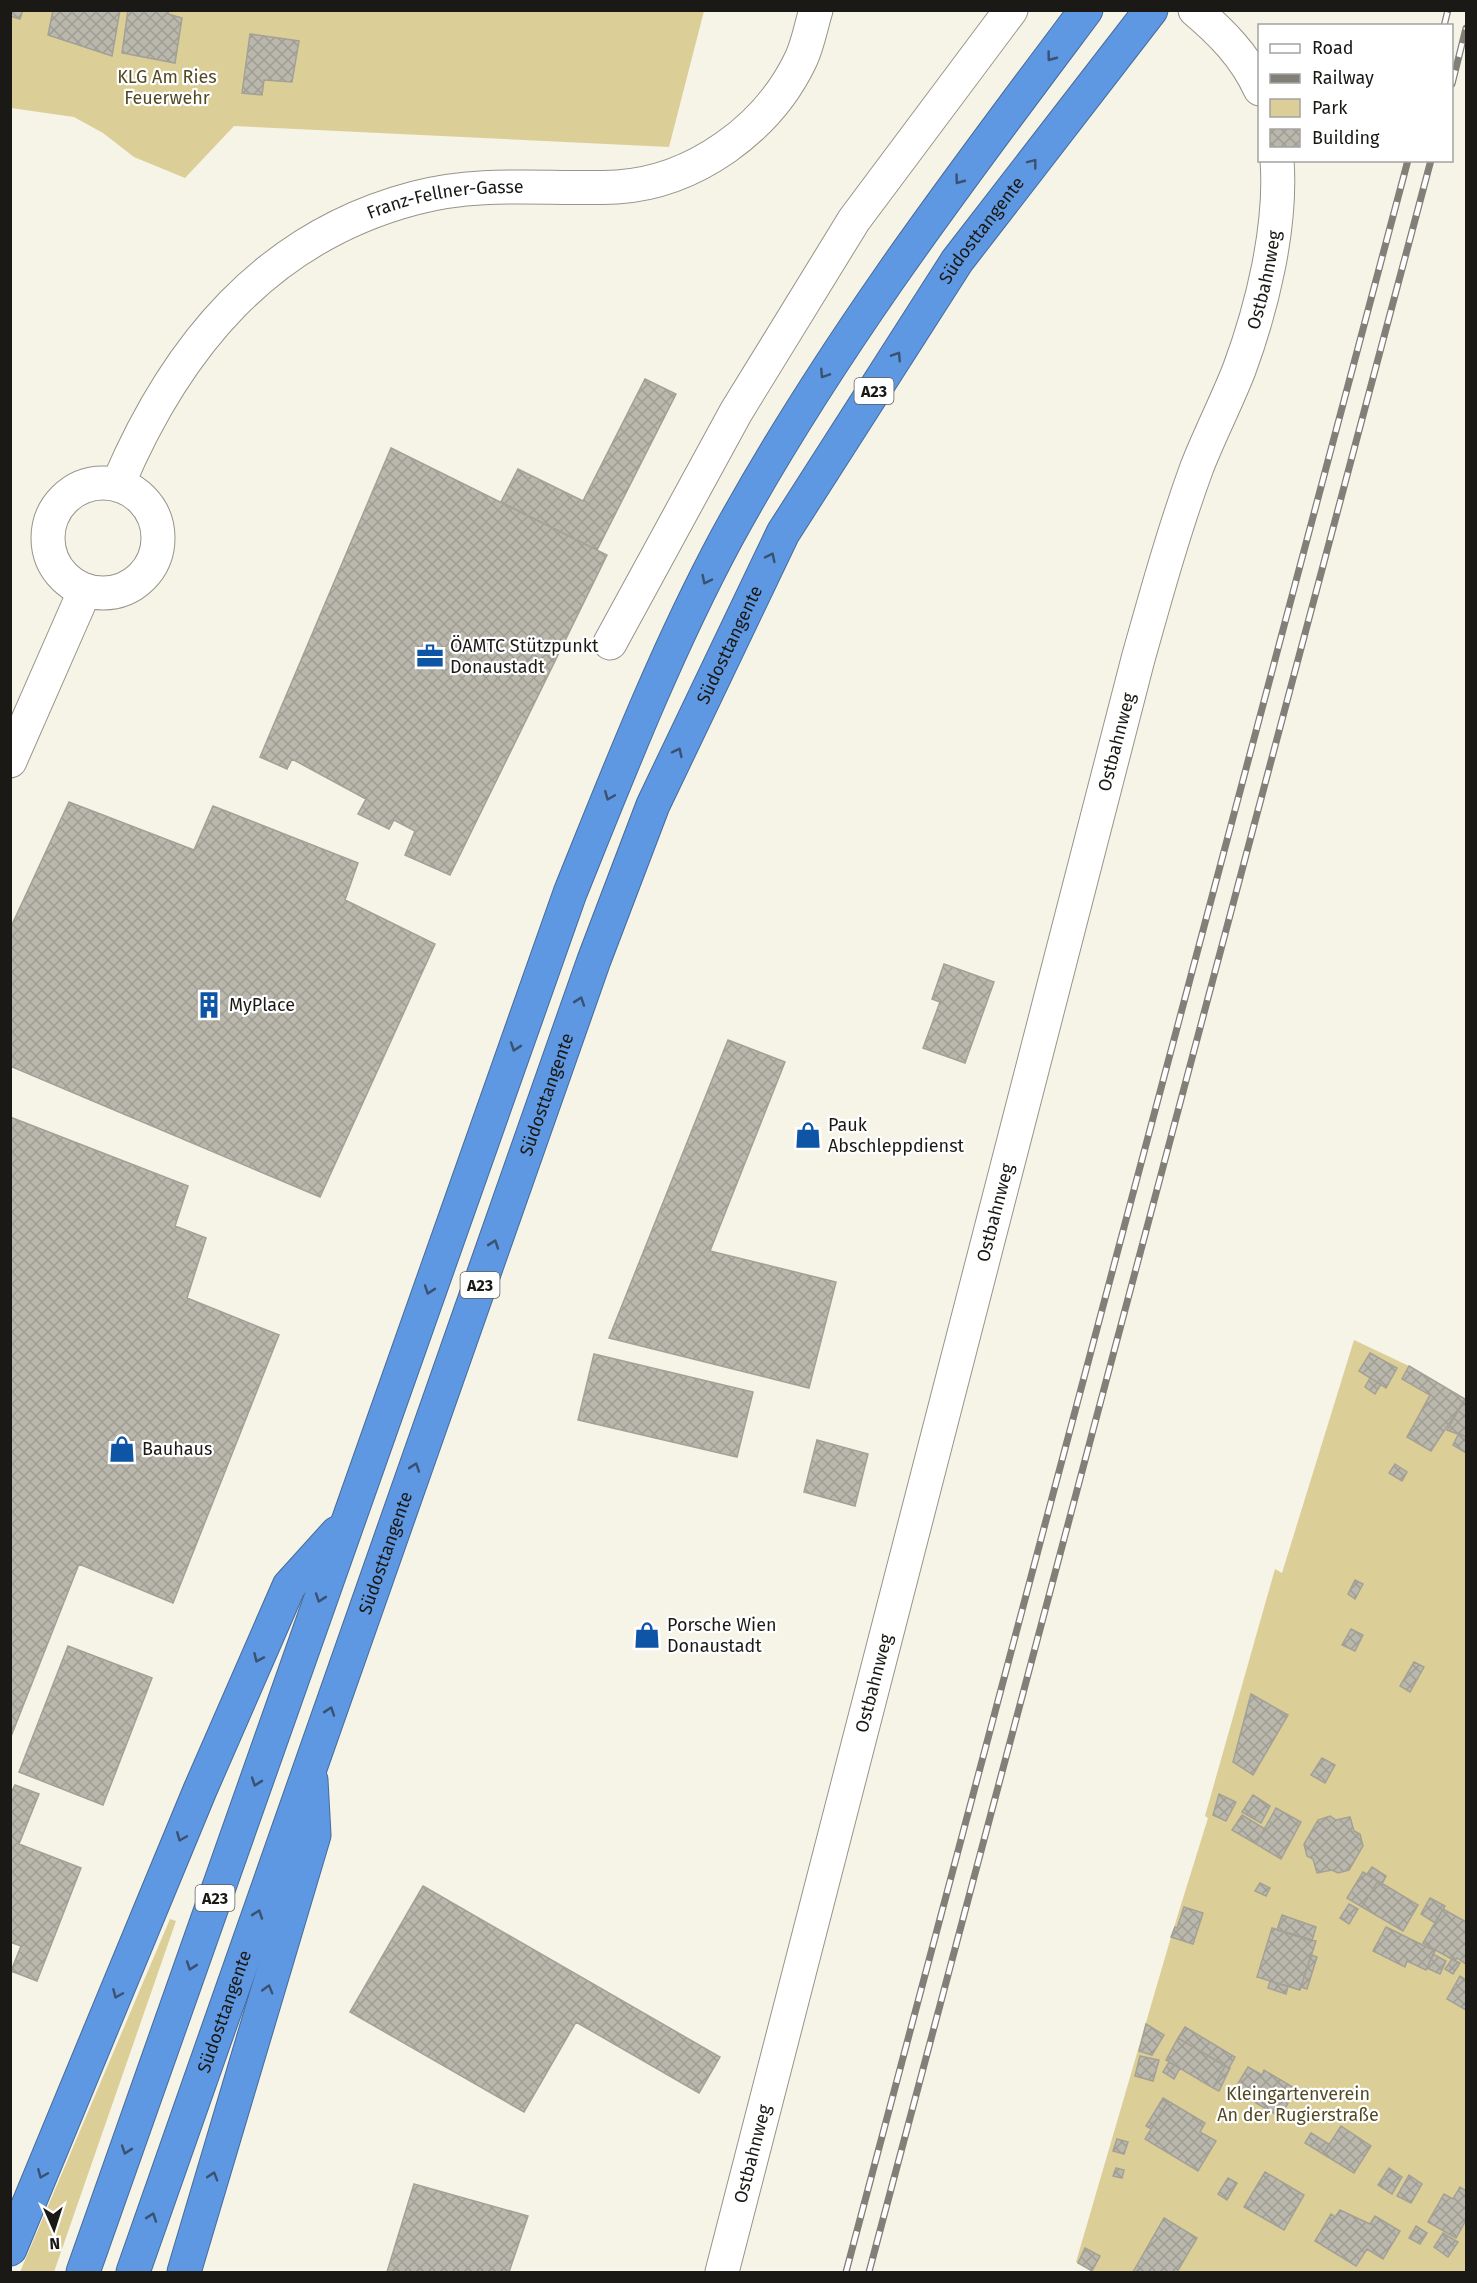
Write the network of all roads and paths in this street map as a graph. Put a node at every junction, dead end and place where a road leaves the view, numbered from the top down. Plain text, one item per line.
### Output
1 (816, 10) edge
2 (1011, 10) edge
3 (1086, 10) edge
4 (1151, 10) edge
5 (1195, 10) edge
6 (1258, 85) edge
7 (1277, 162) edge
8 (118, 484) junction
9 (85, 590) junction
10 (610, 643) dead end
11 (10, 761) edge
12 (347, 1523) junction
13 (310, 1766) junction
14 (10, 2249) edge
15 (83, 2272) edge
16 (133, 2272) edge
17 (184, 2272) edge
18 (722, 2272) edge

1 - 8 street, Franz-Fellner-Gasse
2 - 10 street
3 -> 12 highway, A23
13 -> 4 highway, Südosttangente / A23
5 - 6 street
7 - 18 street, Ostbahnweg
8 - 9 street
8 - 9 street
9 - 11 street
12 -> 14 highway
12 -> 15 highway, A23
16 -> 13 highway, Südosttangente / A23
17 -> 13 highway

